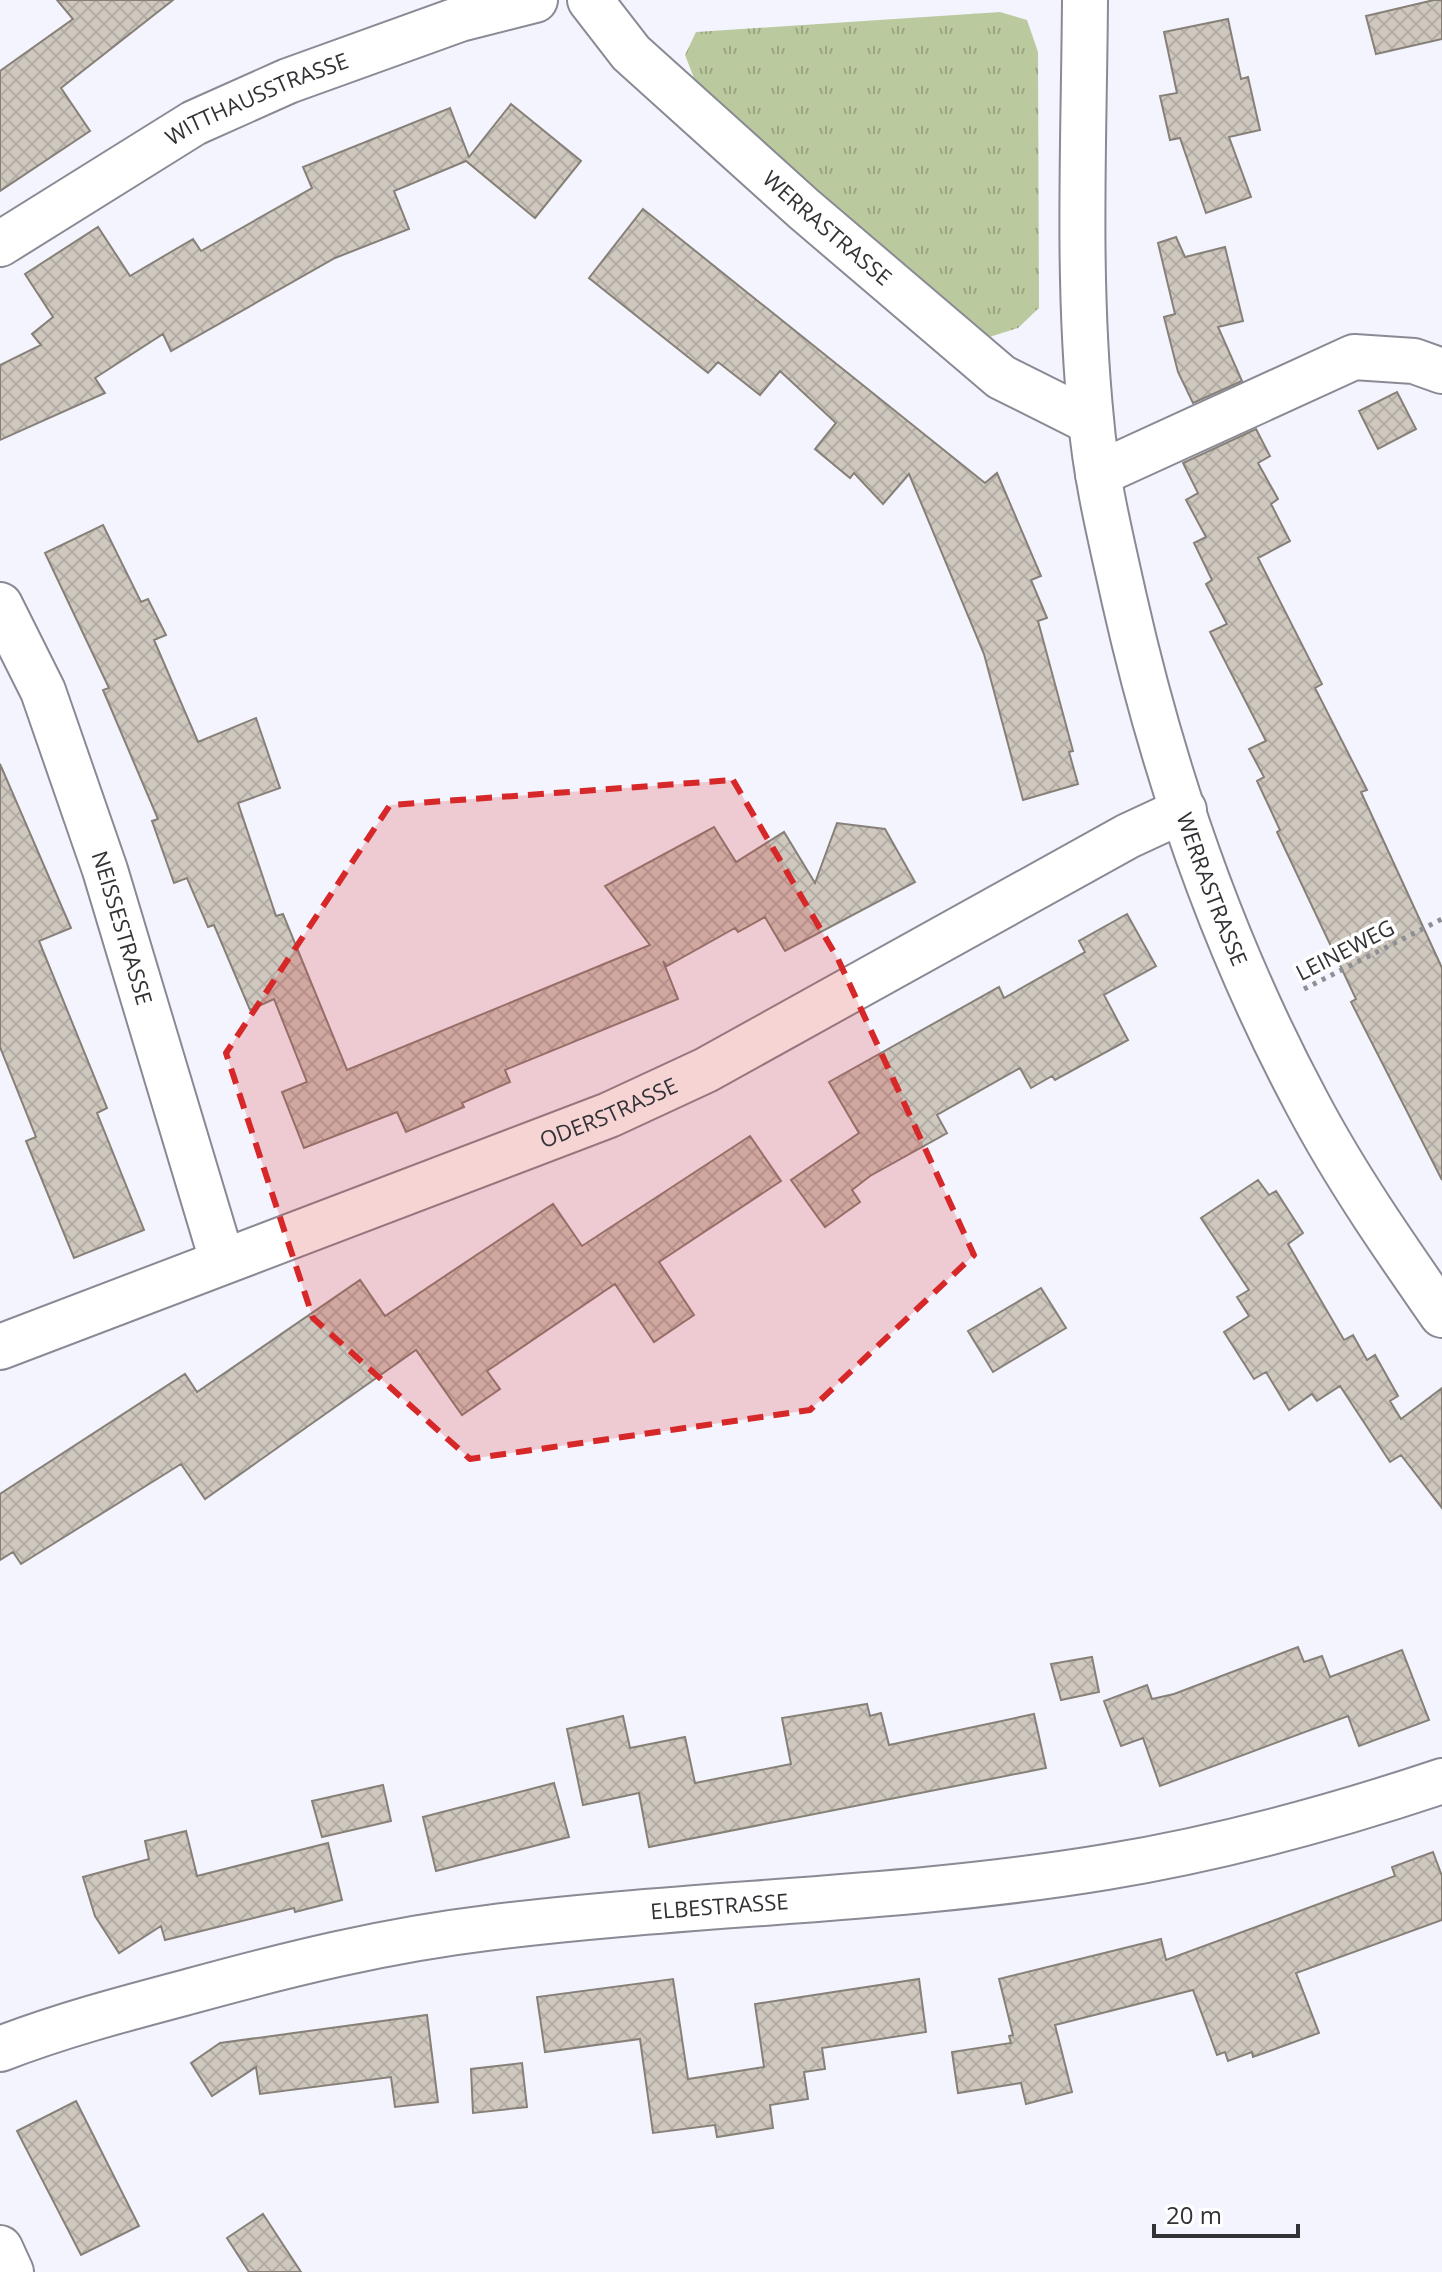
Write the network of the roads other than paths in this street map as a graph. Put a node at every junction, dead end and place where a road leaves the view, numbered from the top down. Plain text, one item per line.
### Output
1 (535, 0) edge
2 (590, 0) edge
3 (1085, 0) edge
4 (458, 9) edge
5 (0, 244) edge
6 (1442, 371) edge
7 (1091, 422) junction
8 (1098, 474) junction
9 (0, 605) edge
10 (1184, 810) junction
11 (222, 1260) junction
12 (1442, 1315) edge
13 (0, 1347) edge
14 (1442, 1781) edge
15 (0, 2049) edge
16 (0, 2248) edge
17 (11, 2272) edge

1 - 4 street, WITTHAUSSTRASSE
2 - 7 street, WERRASTRASSE
3 - 7 street, WERRASTRASSE
4 - 5 street, WITTHAUSSTRASSE
6 - 8 street
7 - 8 street, WERRASTRASSE
8 - 10 street, WERRASTRASSE
9 - 11 street, NEISSESTRASSE
10 - 11 street, ODERSTRASSE
10 - 12 street, WERRASTRASSE
11 - 13 street, ODERSTRASSE
14 - 15 street, ELBESTRASSE
16 - 17 street

